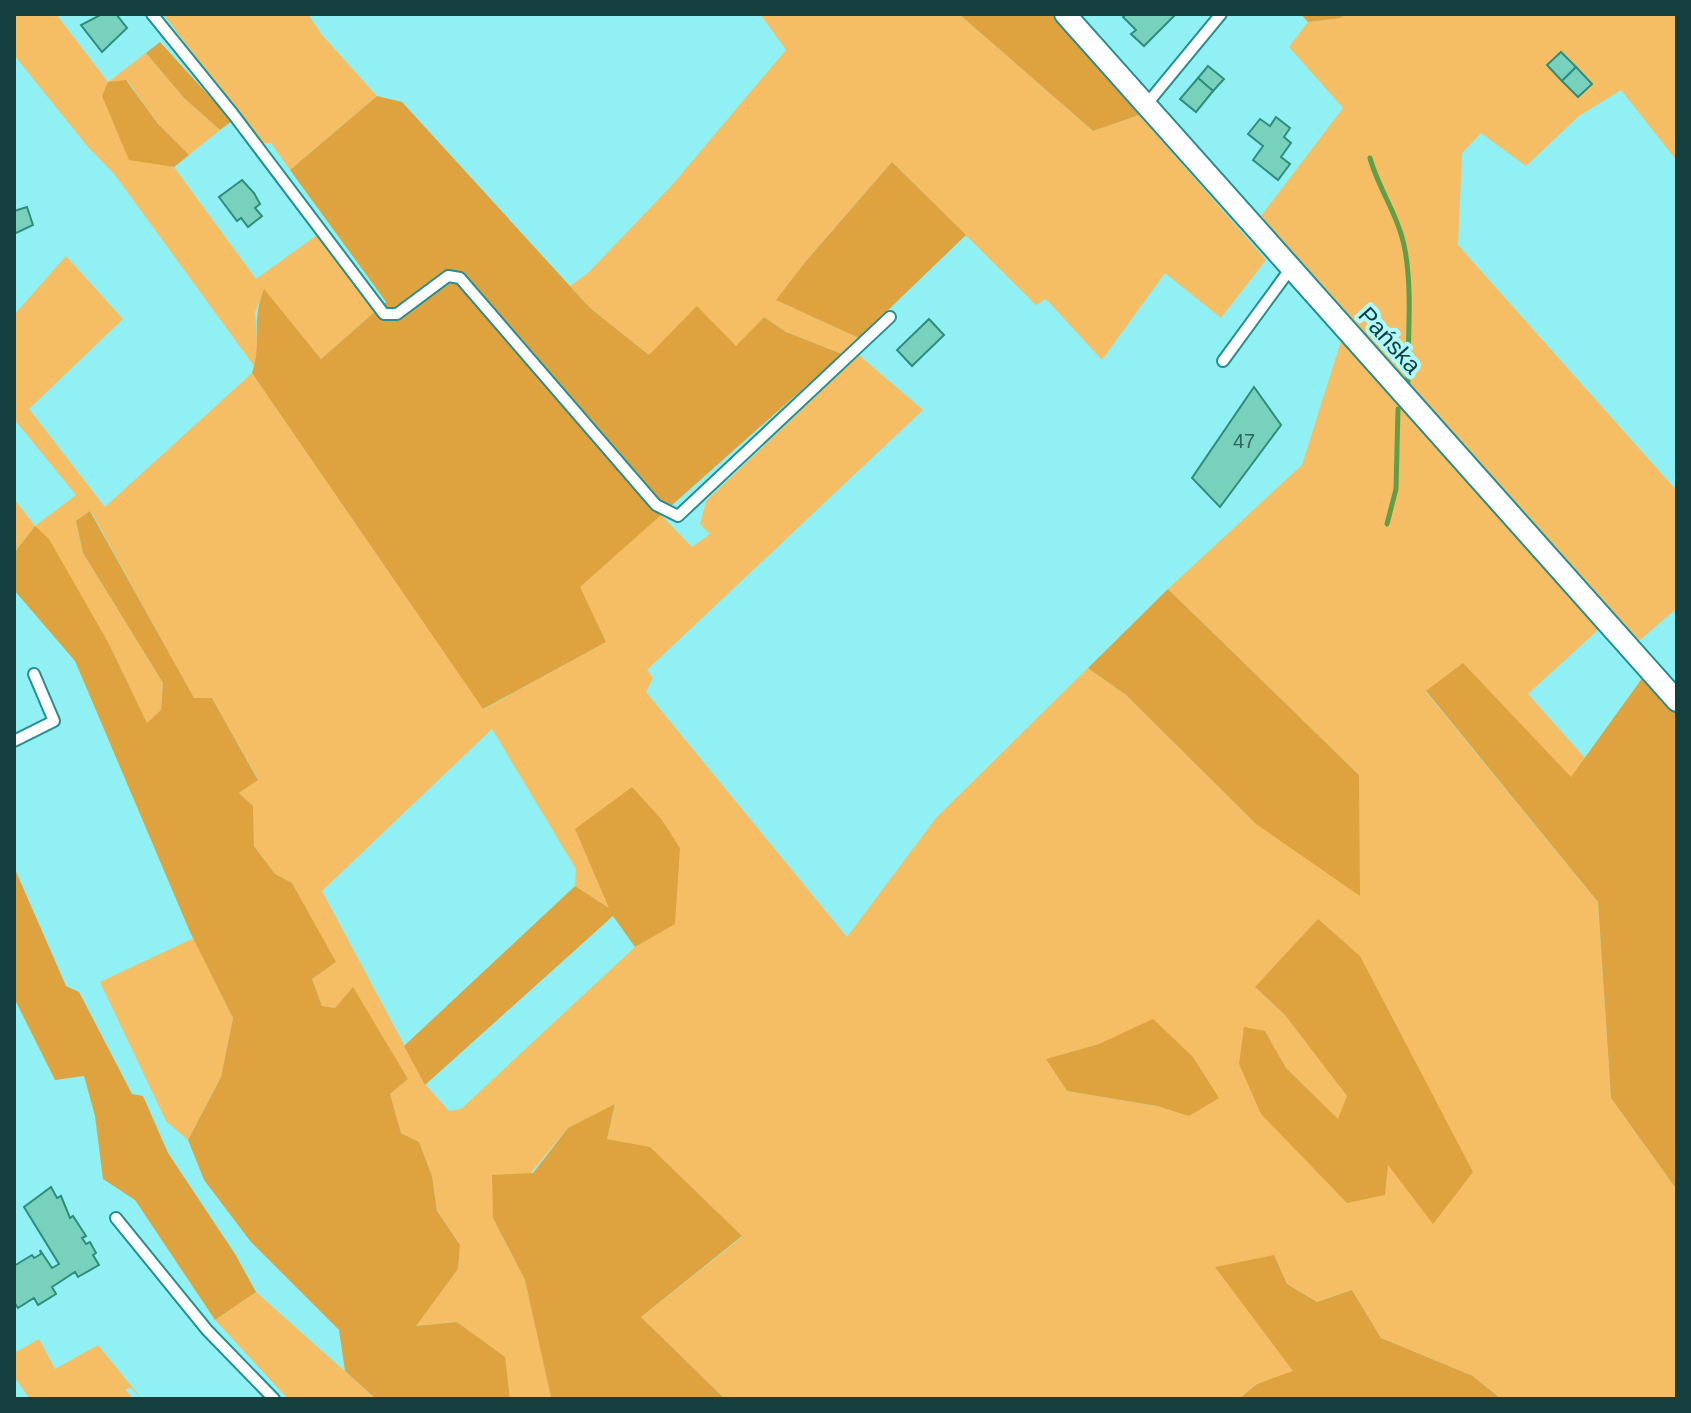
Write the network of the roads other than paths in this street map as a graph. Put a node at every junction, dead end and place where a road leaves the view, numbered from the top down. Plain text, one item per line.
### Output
1 (152, 14) edge
2 (1065, 14) edge
3 (1221, 14) edge
4 (1146, 105) junction
5 (1291, 268) junction
6 (890, 317) dead end
7 (1223, 361) dead end
8 (34, 674) dead end
9 (1677, 701) edge
10 (14, 741) edge
11 (116, 1218) dead end
12 (274, 1399) edge

1 - 6 lane
2 - 4 street, Pańska
3 - 4 lane
4 - 5 street, Pańska
5 - 7 lane
5 - 9 street, Pańska
8 - 10 lane
11 - 12 lane

